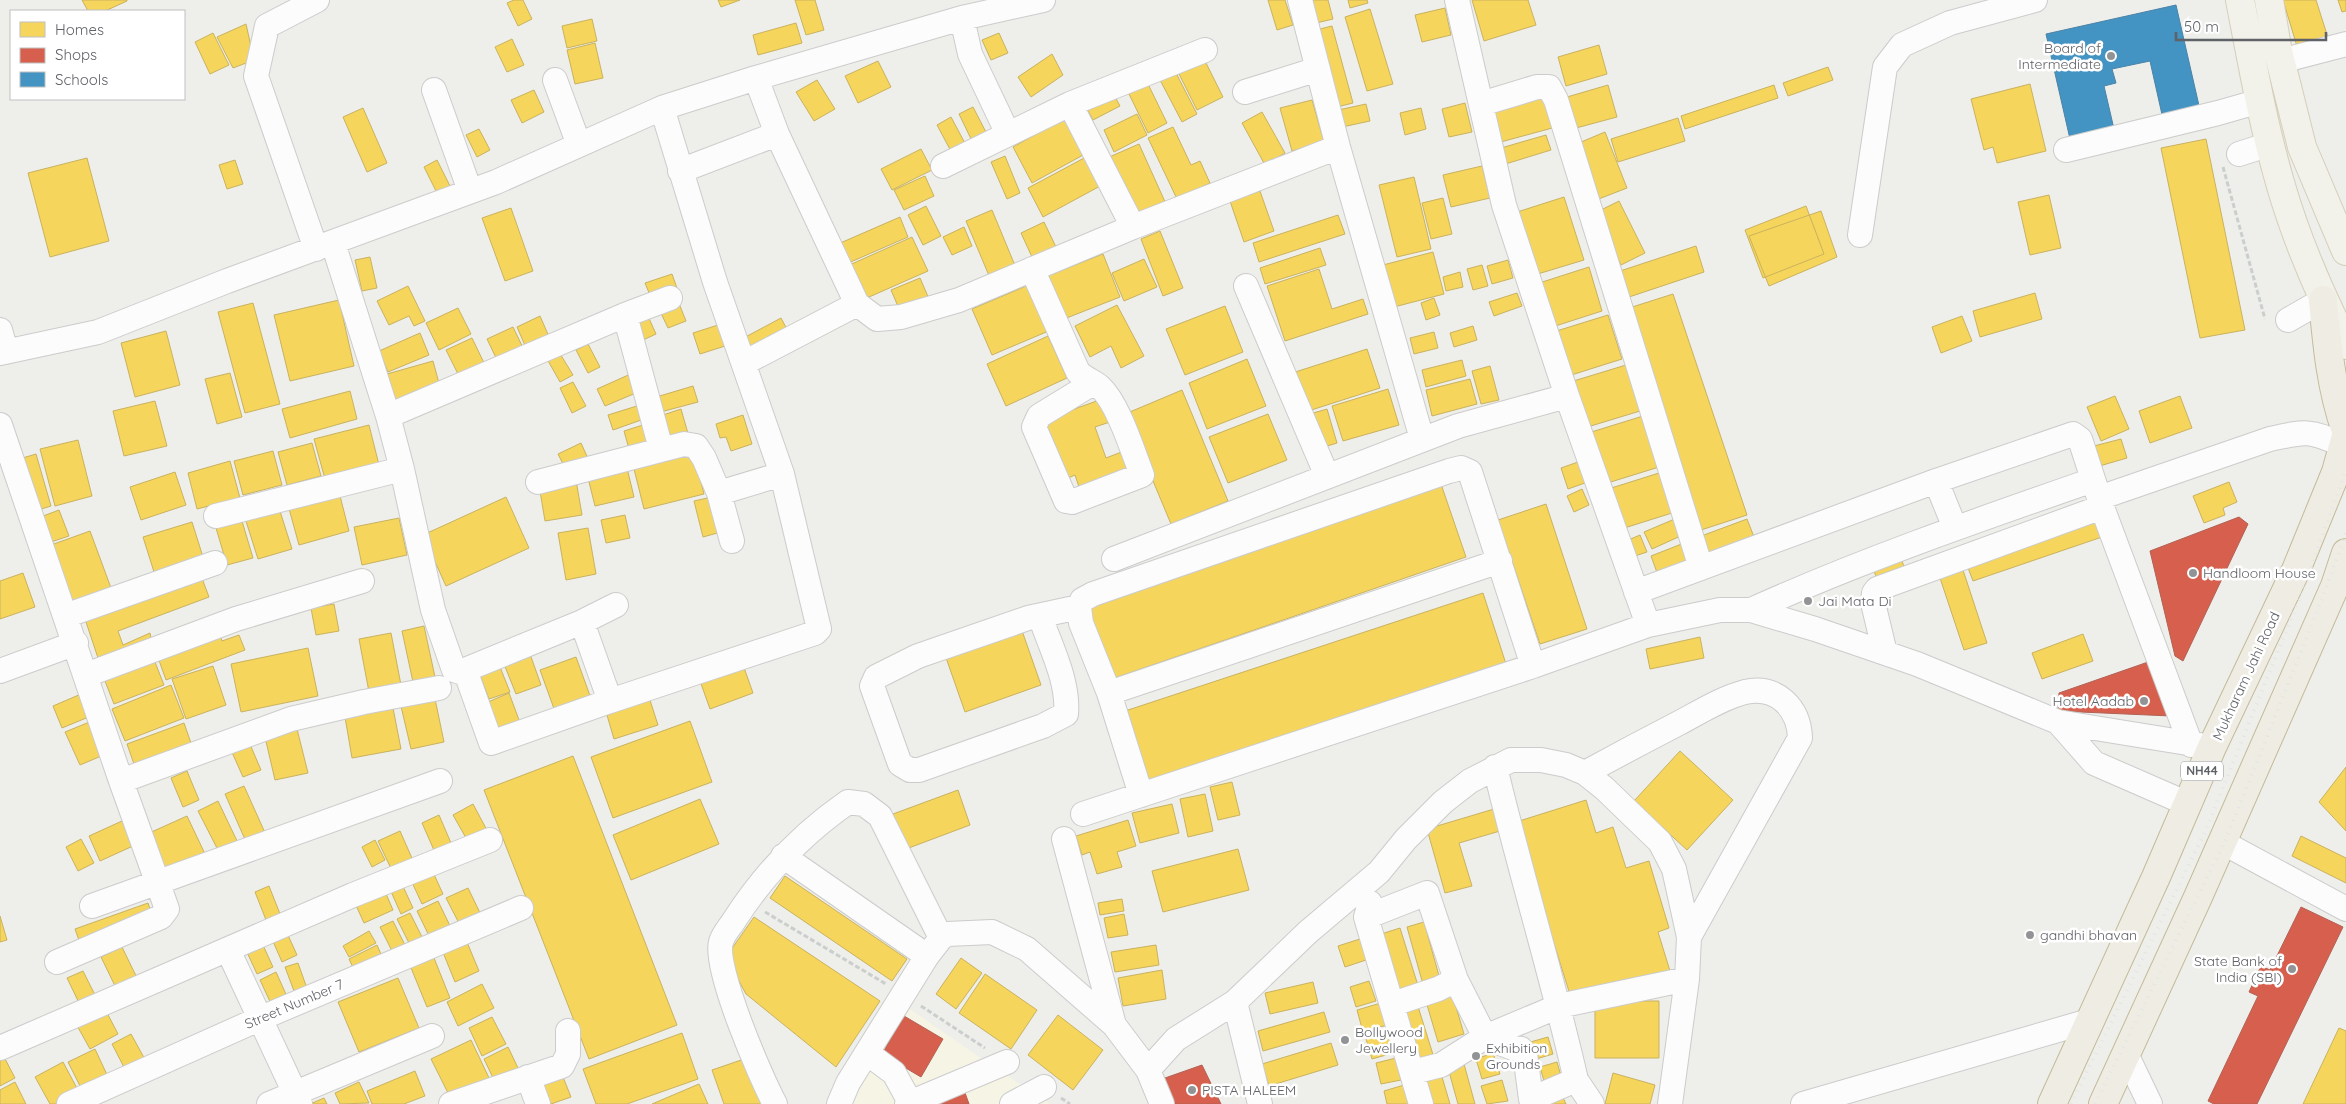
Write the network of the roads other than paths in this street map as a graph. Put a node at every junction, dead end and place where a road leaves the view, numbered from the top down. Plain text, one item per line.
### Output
1 (317, 0) edge
2 (1043, 0) edge
3 (1300, 0) edge
4 (1458, 0) edge
5 (2035, 0) edge
6 (2240, 0) edge
7 (2269, 0) edge
8 (986, 6) edge
9 (962, 18) junction
10 (2346, 44) edge
11 (1205, 50) dead end
12 (2281, 61) junction
13 (1318, 69) junction
14 (756, 78) junction
15 (555, 80) dead end
16 (434, 90) dead end
17 (1245, 92) dead end
18 (2260, 101) junction
19 (1070, 104) junction
20 (1481, 104) junction
21 (662, 108) junction
22 (777, 134) junction
23 (1008, 134) junction
24 (2270, 144) junction
25 (578, 145) junction
26 (1338, 147) junction
27 (2066, 150) dead end
28 (2239, 154) road end
29 (943, 166) dead end
30 (680, 171) junction
31 (470, 191) junction
32 (1133, 227) junction
33 (1860, 235) dead end
34 (325, 246) junction
35 (2346, 251) edge
36 (1032, 269) junction
37 (1246, 286) dead end
38 (670, 298) dead end
39 (2323, 300) junction
40 (857, 304) junction
41 (625, 315) junction
42 (2288, 320) road end
43 (2346, 344) edge
44 (2, 345) edge
45 (744, 363) junction
46 (1093, 383) junction
47 (1566, 396) junction
48 (388, 416) junction
49 (0, 425) edge
50 (2345, 437) edge
51 (1422, 439) junction
52 (661, 449) junction
53 (402, 468) junction
54 (782, 474) junction
55 (1327, 476) junction
56 (1936, 481) junction
57 (538, 482) dead end
58 (719, 493) junction
59 (2098, 495) junction
60 (216, 516) dead end
61 (1954, 528) junction
62 (732, 540) dead end
63 (2346, 553) edge
64 (1114, 559) dead end
65 (1500, 561) junction
66 (215, 563) dead end
67 (1702, 568) junction
68 (362, 581) dead end
69 (1636, 592) junction
70 (616, 605) dead end
71 (1079, 607) junction
72 (1751, 610) junction
73 (65, 616) junction
74 (1040, 616) junction
75 (582, 622) junction
76 (1648, 624) junction
77 (76, 643) junction
78 (1885, 653) junction
79 (1533, 666) junction
80 (465, 670) junction
81 (0, 671) edge
82 (86, 675) junction
83 (439, 688) dead end
84 (1109, 694) junction
85 (610, 701) junction
86 (2058, 722) junction
87 (2202, 746) junction
88 (1495, 767) junction
89 (1585, 773) junction
90 (121, 781) junction
91 (440, 781) dead end
92 (1141, 795) junction
93 (2188, 804) junction
94 (1083, 814) dead end
95 (1064, 839) dead end
96 (490, 840) dead end
97 (2222, 842) junction
98 (784, 856) junction
99 (1379, 872) junction
100 (157, 883) junction
101 (92, 906) dead end
102 (521, 908) dead end
103 (2346, 909) edge
104 (1366, 917) junction
105 (1689, 937) junction
106 (934, 947) junction
107 (228, 950) junction
108 (57, 962) dead end
109 (1687, 979) junction
110 (1456, 980) junction
111 (1235, 1002) junction
112 (1393, 1004) junction
113 (1559, 1006) junction
114 (259, 1019) junction
115 (2089, 1021) junction
116 (1114, 1025) junction
117 (568, 1030) dead end
118 (432, 1036) dead end
119 (1485, 1037) junction
120 (0, 1048) edge
121 (867, 1053) junction
122 (2126, 1054) junction
123 (1007, 1062) dead end
124 (1148, 1070) junction
125 (1413, 1072) junction
126 (528, 1077) junction
127 (1576, 1080) junction
128 (1044, 1087) dead end
129 (844, 1094) edge
130 (298, 1099) edge
131 (910, 1103) edge
132 (69, 1104) edge
133 (269, 1104) edge
134 (451, 1104) edge
135 (538, 1104) edge
136 (775, 1104) edge
137 (861, 1104) edge
138 (1012, 1104) edge
139 (1162, 1104) edge
140 (1260, 1104) edge
141 (1421, 1104) edge
142 (1590, 1104) edge
143 (1670, 1104) edge
144 (1803, 1104) edge
145 (2052, 1104) edge
146 (2103, 1104) edge
147 (2150, 1104) edge

1 - 34 street
2 - 8 street
3 - 13 street
4 - 20 street
5 - 33 street
6 - 18 main road
7 - 12 main road
8 - 9 street
9 - 14 street
9 - 23 street
10 - 12 street
11 - 19 street
12 - 35 main road
13 - 17 street
13 - 26 street
14 - 21 street
14 - 22 street
15 - 25 street
16 - 31 street
18 - 24 main road
18 - 27 street
19 - 23 street
19 - 32 street
20 - 47 street
20 - 67 street
21 - 25 street
21 - 30 street
22 - 30 street
22 - 40 street
23 - 29 street
24 - 28 street
24 - 39 main road
25 - 31 street
26 - 32 street
26 - 51 street
30 - 45 street
31 - 34 street
32 - 36 street
34 - 44 street
34 - 48 street
36 - 40 street
36 - 46 street
37 - 55 street
38 - 41 street
39 - 42 street
39 - 43 main road
39 - 50 highway
40 - 45 street
41 - 48 street
41 - 52 street
45 - 54 street
46 - 46 street
47 - 51 street
47 - 69 street
48 - 53 street
49 - 73 street
50 - 59 street
50 - 87 highway, Mukharam Jahi Road / NH44
51 - 55 street
52 - 57 street
52 - 58 street
53 - 60 street
53 - 80 street
54 - 58 street
54 - 85 street
55 - 64 street
56 - 59 street
56 - 61 street
56 - 67 street
58 - 62 street
59 - 61 street
59 - 78 street
59 - 87 street
61 - 72 street
63 - 97 highway
65 - 71 street
65 - 79 street
65 - 84 street
66 - 73 street
67 - 69 street
68 - 82 street
69 - 76 street
70 - 75 street
71 - 74 street
71 - 84 street
72 - 76 street
72 - 78 street
73 - 77 street
74 - 74 street
75 - 80 street
75 - 85 street
76 - 79 street
77 - 81 street
77 - 82 street
78 - 86 street
79 - 92 street
80 - 85 street
82 - 90 street
83 - 90 street
84 - 92 street
86 - 87 street
86 - 93 street
87 - 93 highway, Mukharam Jahi Road / NH44
88 - 89 street
88 - 99 street
88 - 113 street
89 - 105 street
89 - 105 street
90 - 100 street
91 - 100 street
92 - 94 street
93 - 115 highway, Mukharam Jahi Road / NH44
95 - 116 street
96 - 107 street
97 - 103 street
97 - 122 highway
98 - 106 street
98 - 106 street
98 - 136 street
99 - 104 street
99 - 111 street
100 - 101 street
100 - 108 street
102 - 114 street, Street Number 7
104 - 110 street
104 - 112 street
105 - 109 street
106 - 116 street
106 - 121 street
107 - 114 street
107 - 120 street
109 - 113 street
109 - 143 street
110 - 112 street
110 - 119 street
111 - 124 street
111 - 140 street
112 - 125 street
113 - 119 street
113 - 127 street
114 - 130 street
114 - 132 street, Street Number 7
115 - 144 street
115 - 145 highway, Mukharam Jahi Road / NH44
116 - 124 street
117 - 126 street
118 - 130 street
119 - 125 street
119 - 127 street
121 - 129 street
121 - 131 street
122 - 146 highway
122 - 147 street
123 - 131 street
124 - 139 street
125 - 141 street
126 - 134 street
126 - 135 street
127 - 142 street
128 - 138 street
129 - 137 street
130 - 133 street

